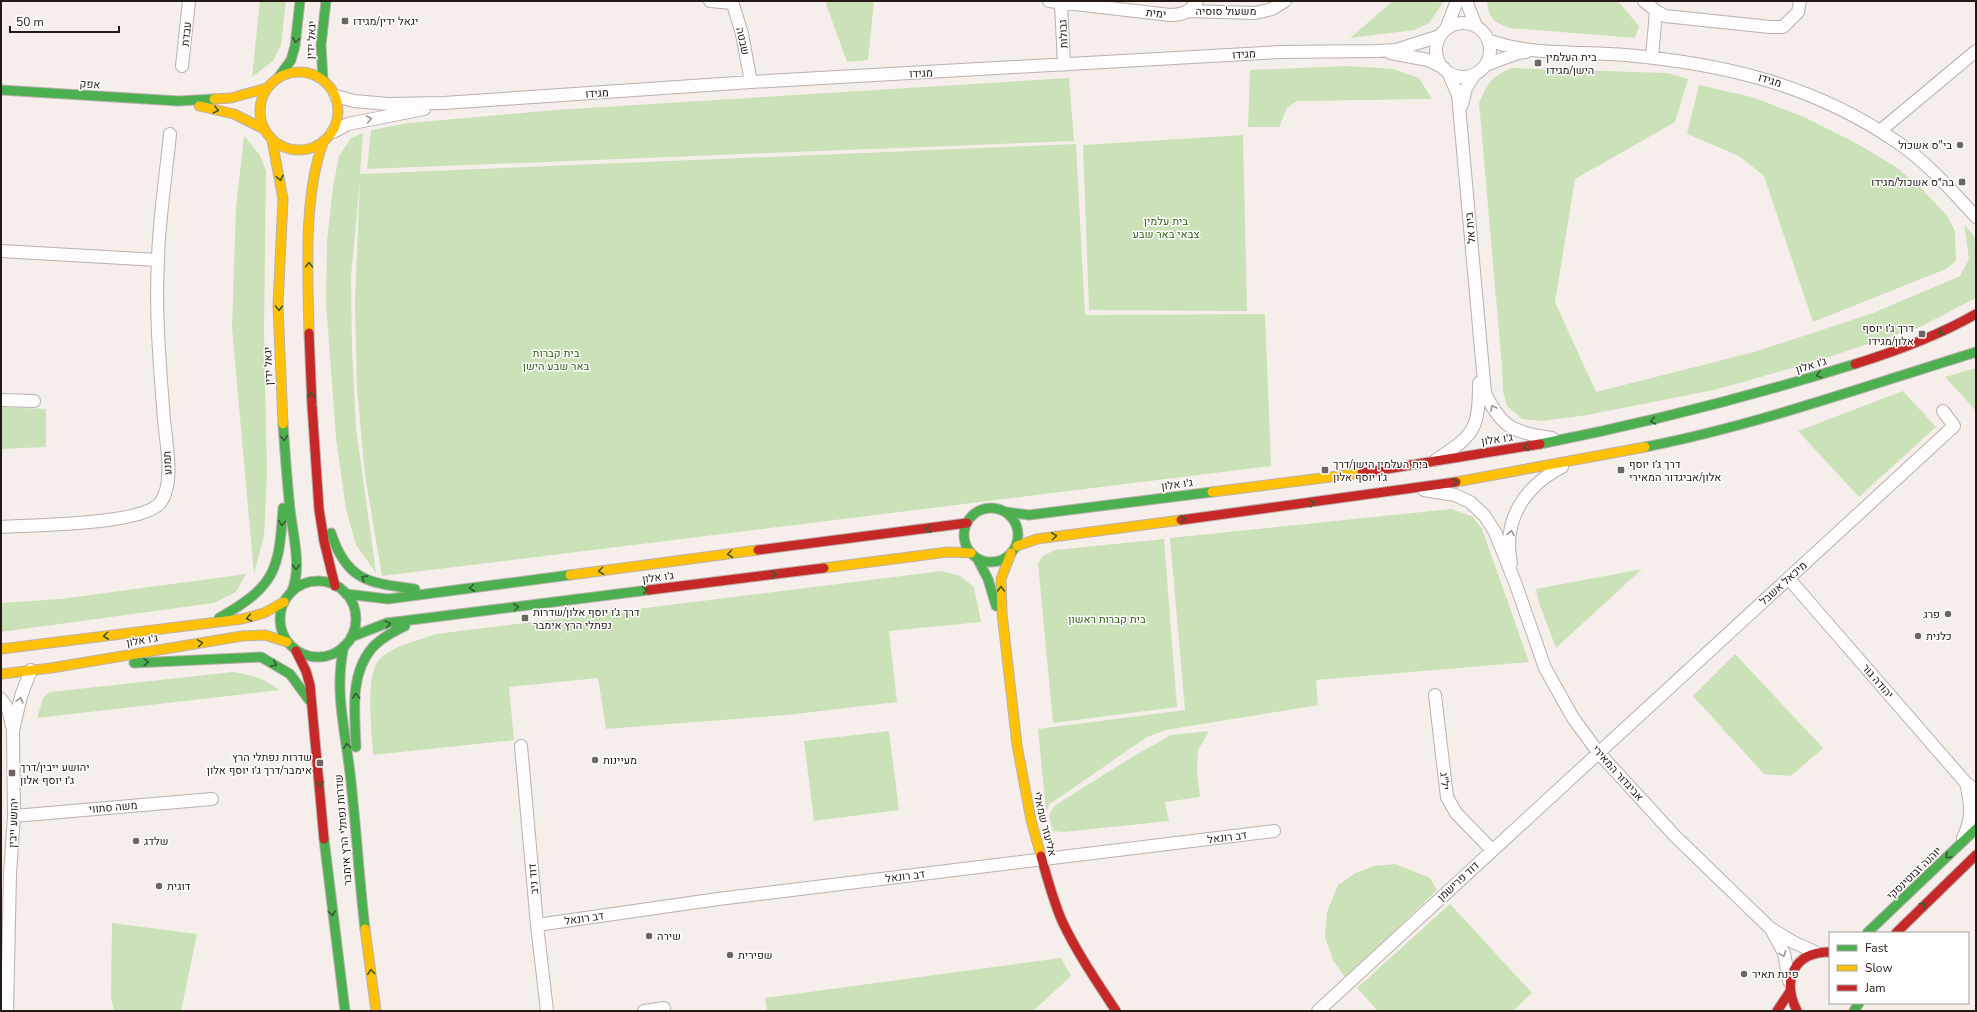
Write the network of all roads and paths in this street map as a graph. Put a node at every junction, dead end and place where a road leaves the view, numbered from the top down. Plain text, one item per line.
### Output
1 (189, 1) edge
2 (300, 1) edge
3 (326, 1) edge
4 (710, 1) edge
5 (1197, 1) edge
6 (1285, 1) edge
7 (1457, 1) edge
8 (1466, 1) edge
9 (1644, 1) edge
10 (1800, 1) edge
11 (732, 2) edge
12 (1055, 2) edge
13 (1189, 11) junction
14 (1656, 11) junction
15 (1476, 26) junction
16 (1443, 33) junction
17 (1488, 40) junction
18 (1543, 50) junction
19 (1376, 51) junction
20 (1976, 51) edge
21 (1652, 58) junction
22 (1064, 65) junction
23 (1486, 65) junction
24 (182, 66) dead end
25 (1446, 70) junction
26 (1475, 74) junction
27 (278, 78) junction
28 (323, 80) junction
29 (752, 82) junction
30 (267, 88) junction
31 (1, 90) edge
32 (336, 96) junction
33 (178, 101) junction
34 (466, 102) junction
35 (1461, 118) junction
36 (264, 129) junction
37 (1880, 131) junction
38 (333, 132) junction
39 (170, 134) dead end
40 (272, 140) junction
41 (323, 143) junction
42 (1976, 217) edge
43 (1, 251) edge
44 (158, 260) junction
45 (1976, 314) edge
46 (1479, 338) junction
47 (1976, 352) edge
48 (1, 400) edge
49 (34, 401) dead end
50 (1943, 411) dead end
51 (1563, 440) junction
52 (1433, 461) junction
53 (1574, 462) junction
54 (287, 470) junction
55 (1417, 488) junction
56 (318, 489) junction
57 (1006, 512) junction
58 (967, 523) junction
59 (1, 527) edge
60 (1014, 550) junction
61 (974, 555) junction
62 (1789, 579) junction
63 (1516, 585) junction
64 (335, 586) junction
65 (292, 591) junction
66 (443, 592) junction
67 (346, 594) junction
68 (284, 602) junction
69 (423, 619) junction
70 (210, 623) junction
71 (1003, 627) junction
72 (351, 637) junction
73 (287, 642) junction
74 (344, 646) junction
75 (1, 649) edge
76 (296, 650) junction
77 (51, 668) junction
78 (31, 670) junction
79 (1, 674) edge
80 (1435, 695) dead end
81 (1, 699) edge
82 (312, 703) junction
83 (14, 731) junction
84 (521, 746) dead end
85 (1598, 752) junction
86 (1971, 787) edge
87 (212, 799) dead end
88 (14, 816) junction
89 (1976, 829) edge
90 (1274, 831) dead end
91 (1960, 845) junction
92 (356, 847) junction
93 (1492, 850) junction
94 (1976, 855) edge
95 (1042, 859) junction
96 (6, 874) edge
97 (537, 925) junction
98 (1770, 928) junction
99 (1868, 932) edge
100 (1897, 932) edge
101 (1815, 952) junction
102 (1829, 952) edge
103 (1789, 988) junction
104 (664, 1008) dead end
105 (7, 1011) edge
106 (345, 1011) edge
107 (376, 1011) edge
108 (547, 1011) edge
109 (644, 1011) edge
110 (1116, 1011) edge
111 (1318, 1011) edge
112 (1777, 1011) edge
113 (1797, 1011) edge

1 - 24 street, עבדת
2 -> 27 main road, יגאל ידין
3 - 28 main road, יגאל ידין
4 - 11 street
5 - 13 street
6 - 13 street, משעול סוסיה
7 - 16 street
8 - 15 street
9 - 14 street
10 - 14 street
11 - 29 street, שבטה
12 - 13 street, ימית
12 - 22 street, גבולות
14 - 21 street
15 - 16 street
15 - 17 street
16 - 19 street, מגידו
16 - 25 street
17 - 18 street, מגידו
17 - 23 street
18 - 21 street, מגידו
18 - 23 street, מגידו
19 - 22 street, מגידו
19 - 25 street, מגידו
20 - 37 street
21 - 37 street, מגידו
22 - 29 street, מגידו
23 - 26 street
25 - 26 street
25 - 35 street, בית אל
26 - 35 street, בית אל
27 - 28 main road
27 - 30 main road
28 - 32 main road
29 - 34 street, מגידו
30 - 33 main road, אפק
30 - 36 main road
31 - 33 main road, אפק
32 - 34 street, מגידו
32 - 38 main road
33 -> 36 main road, אפק
38 -> 34 street, מגידו
35 - 46 street, בית אל
36 - 40 main road
37 - 42 street, מגידו
38 - 41 main road
39 - 44 street, תמנע
40 - 41 main road
40 -> 54 main road, יגאל ידין
56 -> 41 main road
43 - 44 street
44 - 59 street, תמנע
45 -> 51 main road, ג'ו אלון
51 -> 46 street, בית אל
46 - 52 street, בית אל
47 - 53 main road
48 - 49 street
50 - 62 street, מיכאל אשבל
51 -> 52 main road, ג'ו אלון
52 - 57 main road, ג'ו אלון
55 -> 53 main road
63 -> 53 street, אביגדור המאירי
54 -> 65 main road, יגאל ידין
54 -> 70 main road
60 -> 55 main road
55 - 63 street, אביגדור המאירי
56 - 64 main road
66 -> 56 main road
57 - 58 main road
57 - 60 main road
58 - 61 main road
58 -> 66 main road, ג'ו אלון
60 - 61 main road
71 -> 60 main road, אליעזר שמאלי
69 -> 61 main road, ג'ו אלון
61 - 71 main road, אליעזר שמאלי
62 - 85 street, מיכאל אשבל
62 - 86 street, יהודה גור
63 - 85 street, אביגדור המאירי
64 - 65 main road
64 - 67 main road
65 - 68 main road
66 - 67 main road, ג'ו אלון
67 - 72 main road
68 -> 70 main road, ג'ו אלון
68 - 73 main road
72 -> 69 main road, ג'ו אלון
92 -> 69 main road
70 -> 75 main road, ג'ו אלון
71 - 95 main road, אליעזר שמאלי
72 - 74 main road
73 - 76 main road
77 -> 73 main road, ג'ו אלון
74 - 76 main road
92 -> 74 main road, שדרות נפתלי הרץ אימבר
76 - 82 main road, שדרות נפתלי הרץ אימבר
77 - 78 main road, ג'ו אלון
77 -> 82 main road
78 - 79 main road, ג'ו אלון
83 -> 78 street, יהושע ייבין
80 - 93 street, יל"ג
81 - 83 street, יהושע ייבין
82 -> 106 main road, שדרות נפתלי הרץ אימבר
83 - 88 street, יהושע ייבין
84 - 97 street, דוד ניב
85 - 93 street, דוד פרישמן
85 - 98 street, אביגדור המאירי
86 - 91 street, יהודה גור
87 - 88 street, משה סתווי
88 - 96 street, יהושע ייבין
89 - 91 main road, יוהנה זבוטינסקי
90 - 95 street, דב רונאל
91 -> 99 main road, יוהנה זבוטינסקי
107 -> 92 main road, שדרות נפתלי הרץ אימבר
93 - 111 street, דוד פרישמן
100 -> 94 main road
95 - 97 street, דב רונאל
95 - 110 main road, אליעזר שמאלי
96 - 105 street, יהושע ייבין
97 - 108 street, דוד ניב
98 - 101 street, אביגדור המאירי
98 -> 103 street, אביגדור המאירי
101 - 102 main road
101 - 103 main road
103 - 112 main road
103 - 113 main road
104 - 109 street

